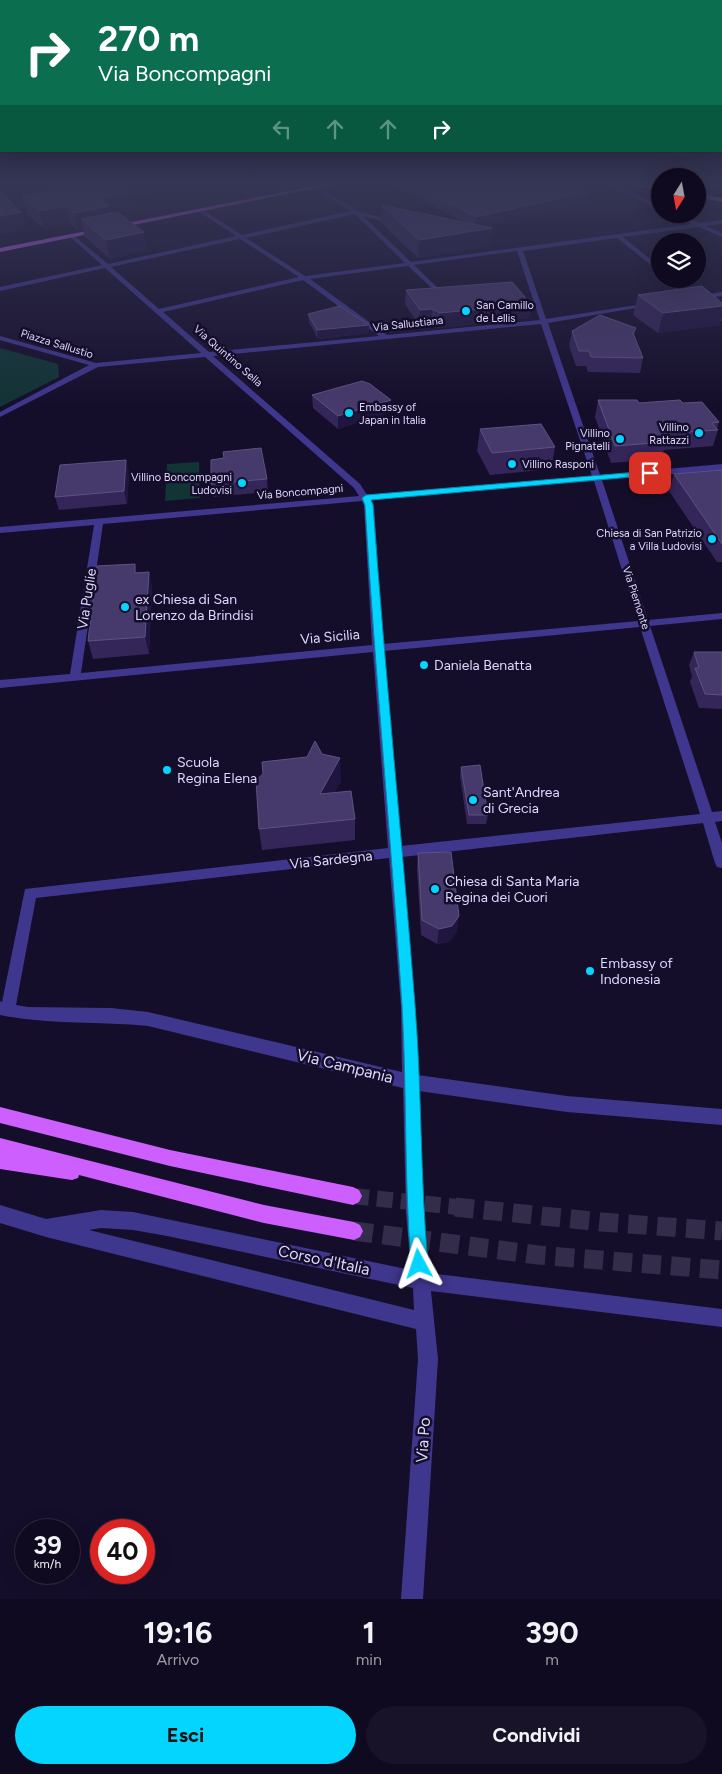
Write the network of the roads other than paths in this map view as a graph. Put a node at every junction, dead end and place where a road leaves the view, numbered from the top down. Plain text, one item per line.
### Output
1 (98, 259) edge
2 (141, 259) edge
3 (274, 259) edge
4 (404, 259) edge
5 (449, 259) edge
6 (523, 259) edge
7 (410, 264) junction
8 (107, 266) junction
9 (304, 278) junction
10 (681, 288) edge
11 (0, 290) edge
12 (535, 291) junction
13 (525, 292) dead end
14 (722, 294) edge
15 (456, 298) edge
16 (692, 299) junction
17 (660, 304) edge
18 (159, 311) junction
19 (722, 319) edge
20 (544, 322) junction
21 (0, 338) edge
22 (387, 338) junction
23 (209, 355) junction
24 (96, 366) junction
25 (0, 415) edge
26 (722, 467) edge
27 (597, 478) junction
28 (366, 498) junction
29 (99, 521) junction
30 (0, 530) edge
31 (722, 616) edge
32 (644, 623) junction
33 (378, 648) junction
34 (75, 676) junction
35 (0, 684) edge
36 (722, 816) edge
37 (706, 818) junction
38 (396, 853) junction
39 (722, 863) edge
40 (4, 1009) edge
41 (412, 1082) junction
42 (0, 1114) edge
43 (722, 1117) edge
44 (0, 1146) edge
45 (0, 1162) edge
46 (140, 1182) junction
47 (353, 1196) tunnel mouth
48 (0, 1214) edge
49 (46, 1228) junction
50 (354, 1231) tunnel mouth
51 (421, 1281) junction
52 (722, 1318) edge
53 (425, 1322) junction
54 (412, 1599) edge

1 - 8 street, Via Quintino Sella
2 - 8 street
3 - 9 street
4 - 7 street
5 - 7 street
6 - 12 street, Via Piemonte
7 - 9 street
7 - 15 street
8 - 11 street
8 - 18 street, Via Quintino Sella
9 - 18 street
9 - 22 street
10 - 16 street
12 - 13 street
12 - 20 street, Via Piemonte
14 - 16 street
16 - 19 street
17 - 20 street, Via Sallustiana
18 - 23 street, Via Quintino Sella
20 - 22 street, Via Sallustiana
20 - 27 street, Via Piemonte
21 - 24 street, Piazza Sallustio
22 - 23 street, Via Sallustiana
23 - 24 street, Via Sallustiana
23 - 28 street, Via Quintino Sella
24 - 25 street, Piazza Sallustio
26 - 27 street, Via Boncompagni
27 - 28 street, Via Boncompagni
27 - 32 street, Via Piemonte
28 - 29 street, Via Boncompagni
28 - 33 street, Via Po
29 - 30 street, Via Boncompagni
29 - 34 street, Via Puglie
31 - 32 street, Via Sicilia
32 - 33 street, Via Sicilia
32 - 37 street, Via Piemonte
33 - 34 street, Via Sicilia
33 - 38 street, Via Po
34 - 35 street, Via Sicilia
36 - 37 street, Via Sardegna
37 - 38 street, Via Sardegna
37 - 39 street, Via Piemonte
38 - 40 street, Via Sardegna
38 - 41 street, Via Po
40 - 41 street, Via Campania
41 - 43 street, Via Campania
41 - 51 street, Via Po
42 - 47 main road
44 - 46 main road
45 - 46 main road
46 - 50 main road
48 - 49 street, Corso d'Italia
49 - 51 street, Corso d'Italia
49 - 53 street, Corso d'Italia
51 - 52 street, Corso d'Italia
51 - 53 street, Via Po
53 - 54 street, Via Po

